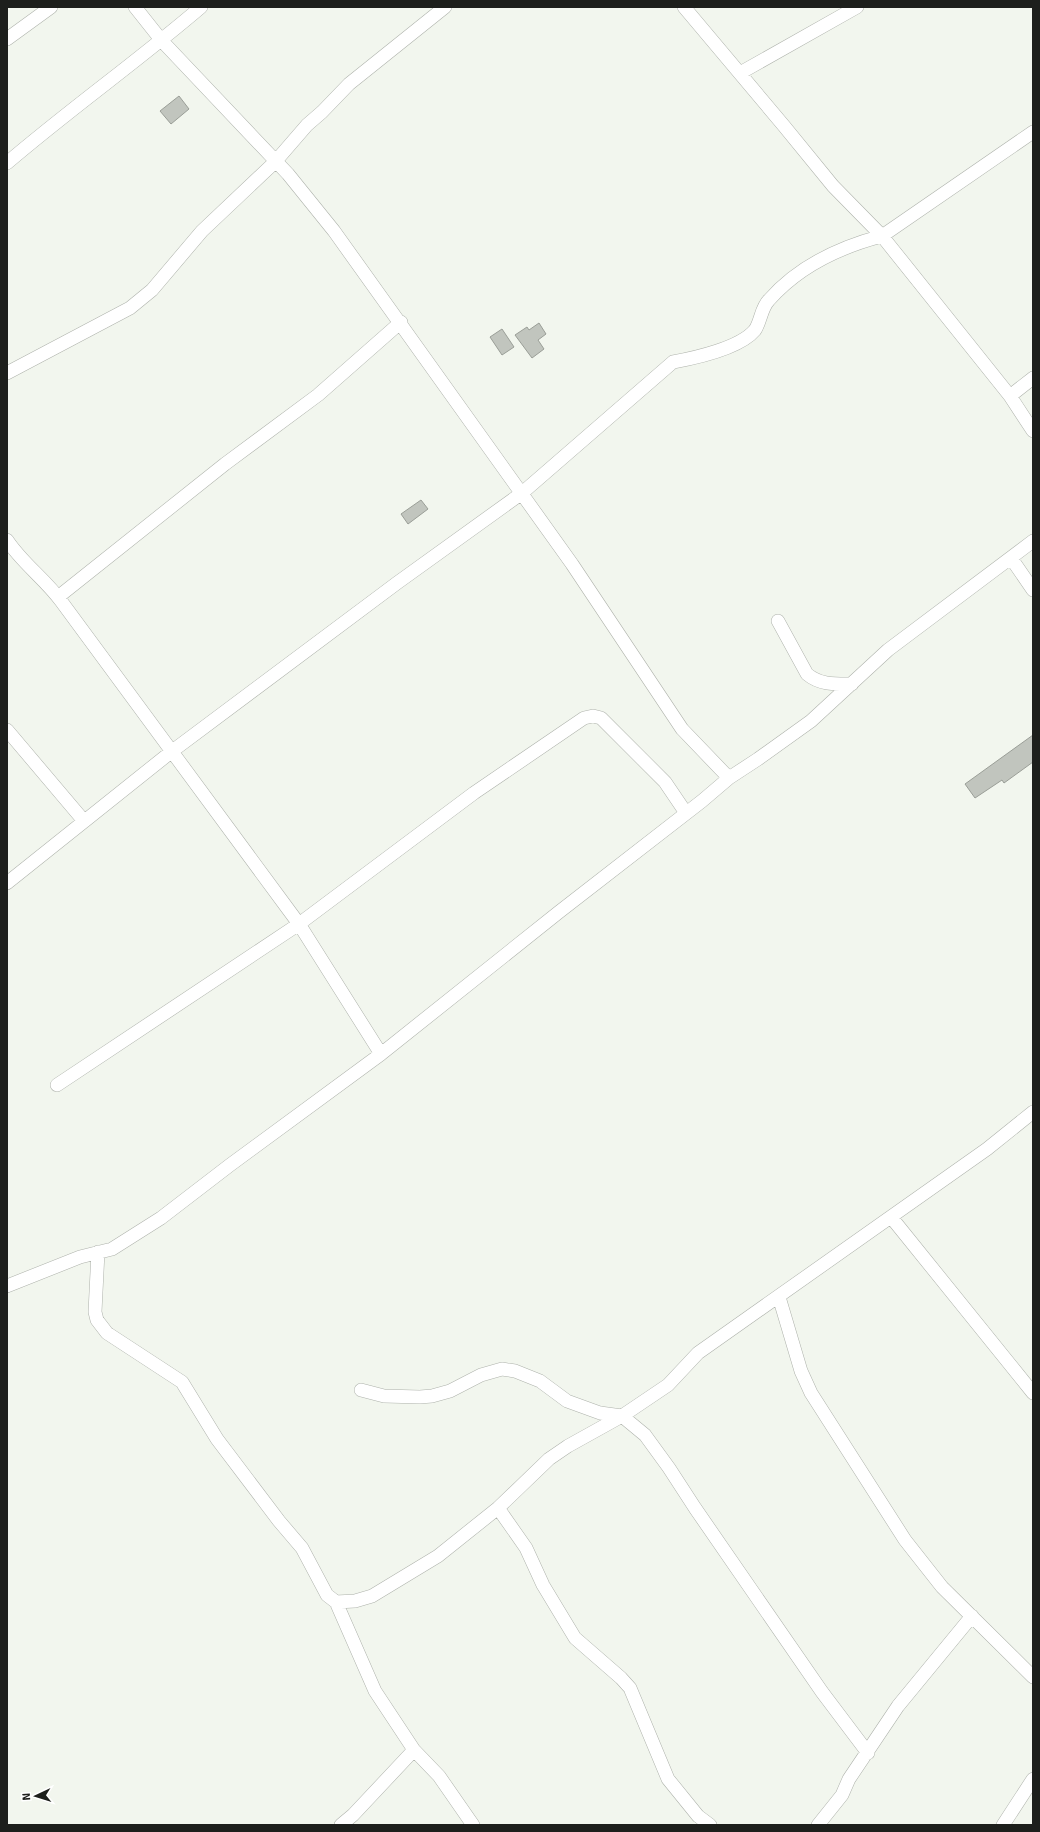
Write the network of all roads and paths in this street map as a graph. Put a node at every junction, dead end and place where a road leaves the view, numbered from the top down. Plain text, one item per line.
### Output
1 (51, 7) edge
2 (135, 7) edge
3 (201, 7) edge
4 (445, 7) edge
5 (684, 7) edge
6 (857, 7) edge
7 (7, 39) edge
8 (162, 41) junction
9 (740, 73) junction
10 (1033, 132) edge
11 (275, 162) junction
12 (7, 163) edge
13 (882, 236) junction
14 (400, 322) junction
15 (7, 373) edge
16 (1033, 378) edge
17 (1010, 396) junction
18 (1033, 432) edge
19 (522, 492) junction
20 (7, 540) edge
21 (1033, 541) edge
22 (1011, 558) junction
23 (1033, 589) edge
24 (58, 597) junction
25 (778, 621) dead end
26 (852, 684) junction
27 (7, 730) edge
28 (170, 752) junction
29 (729, 778) junction
30 (686, 813) junction
31 (84, 821) junction
32 (7, 883) edge
33 (299, 924) junction
34 (381, 1054) junction
35 (57, 1085) dead end
36 (1033, 1112) edge
37 (891, 1218) junction
38 (98, 1252) junction
39 (7, 1286) edge
40 (779, 1297) junction
41 (361, 1390) dead end
42 (1033, 1394) edge
43 (622, 1416) junction
44 (498, 1508) junction
45 (336, 1602) junction
46 (972, 1616) junction
47 (1033, 1677) edge
48 (414, 1750) junction
49 (868, 1753) junction
50 (1033, 1779) edge
51 (341, 1825) edge
52 (473, 1825) edge
53 (710, 1825) edge
54 (818, 1825) edge
55 (1003, 1825) edge

1 - 7 street
2 - 8 street
3 - 8 street
4 - 11 street
5 - 9 street
6 - 9 street
8 - 11 street
8 - 12 street
9 - 13 street
10 - 13 street
11 - 14 street
11 - 15 street
13 - 17 street
13 - 19 street
14 - 19 street
14 - 24 street
16 - 17 street
17 - 18 street
19 - 28 street
19 - 29 street
20 - 24 street
21 - 22 street
22 - 23 street
22 - 26 street
24 - 28 street
25 - 26 street
26 - 29 street
27 - 31 street
28 - 31 street
28 - 33 street
29 - 30 street
30 - 33 street
30 - 34 street
31 - 32 street
33 - 34 street
33 - 35 street
34 - 38 street
36 - 37 street
37 - 40 street
37 - 42 street
38 - 39 street
38 - 45 street
40 - 43 street
40 - 46 street
41 - 43 street
43 - 44 street
43 - 49 street
44 - 45 street
44 - 53 street
45 - 48 street
46 - 47 street
46 - 49 street
48 - 51 street
48 - 52 street
49 - 54 street
50 - 55 street

